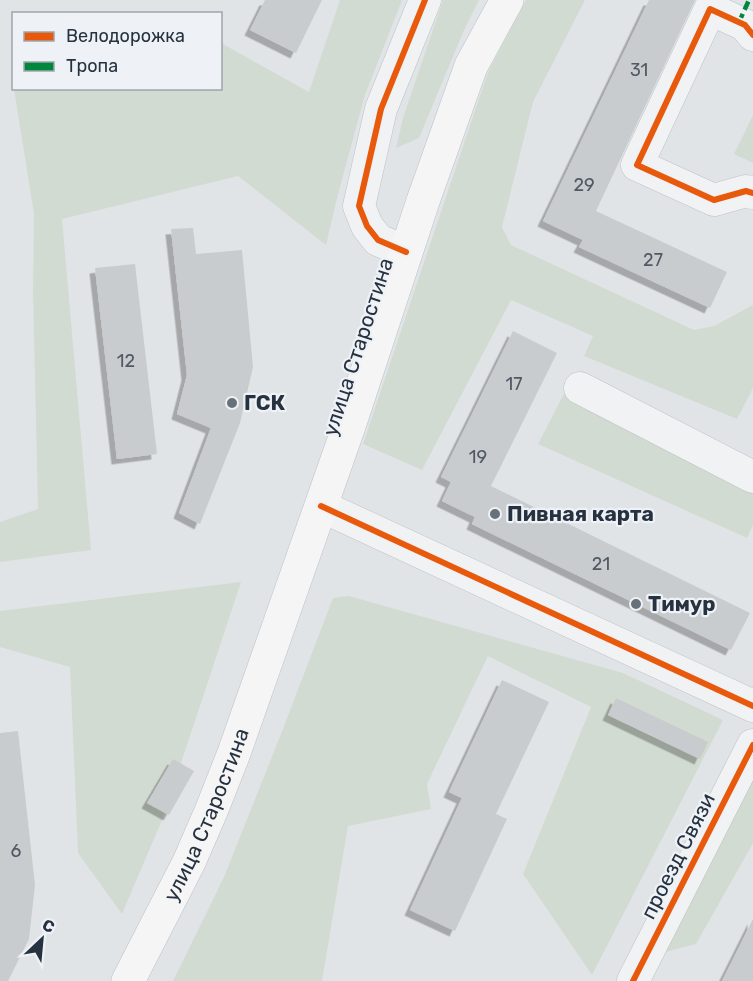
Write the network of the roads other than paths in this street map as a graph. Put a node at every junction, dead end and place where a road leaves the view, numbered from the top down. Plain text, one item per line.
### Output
1 (425, 0) edge
2 (507, 0) edge
3 (747, 19) edge
4 (753, 193) edge
5 (406, 252) junction
6 (580, 388) dead end
7 (753, 477) edge
8 (321, 506) junction
9 (753, 706) edge
10 (753, 745) edge
11 (128, 981) edge
12 (633, 981) edge

1 - 5 street
2 - 5 main road, улица Старостина
3 - 4 street
5 - 8 main road, улица Старостина
6 - 7 street
8 - 9 street
8 - 11 main road, улица Старостина
10 - 12 street, проезд Связи

